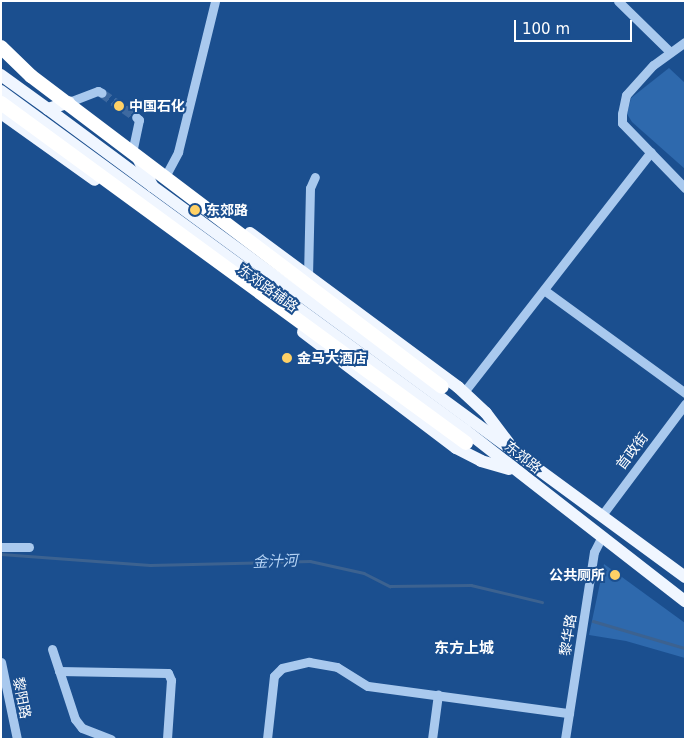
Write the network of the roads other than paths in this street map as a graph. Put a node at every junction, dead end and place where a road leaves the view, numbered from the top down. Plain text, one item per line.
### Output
1 (215, 1) edge
2 (618, 1) edge
3 (685, 42) edge
4 (1, 47) edge
5 (1, 51) edge
6 (670, 52) junction
7 (1, 75) edge
8 (1, 91) edge
9 (102, 93) dead end
10 (68, 102) junction
11 (1, 103) edge
12 (1, 114) edge
13 (44, 114) junction
14 (136, 117) dead end
15 (133, 148) junction
16 (651, 152) junction
17 (167, 173) junction
18 (315, 177) dead end
19 (152, 186) junction
20 (685, 188) edge
21 (308, 276) junction
22 (544, 290) junction
23 (442, 387) joint
24 (464, 392) junction
25 (685, 393) edge
26 (685, 404) edge
27 (466, 443) joint
28 (530, 464) junction
29 (523, 476) junction
30 (602, 514) junction
31 (602, 536) junction
32 (1, 547) edge
33 (29, 547) dead end
34 (685, 577) edge
35 (685, 601) edge
36 (52, 650) dead end
37 (1, 662) edge
38 (59, 671) junction
39 (438, 694) junction
40 (569, 713) junction
41 (17, 739) edge
42 (111, 739) edge
43 (166, 739) edge
44 (266, 739) edge
45 (432, 739) edge
46 (565, 739) edge

1 - 17 street
2 - 6 street
3 - 6 street
4 - 23 highway, bridge
5 - 10 main road
6 - 16 street
7 - 13 main road, 东郊路
8 - 13 main road, 东郊路
9 - 10 street
10 - 13 main road
10 - 15 main road
11 - 27 highway, bridge
12 - 29 main road, 东郊路辅路
13 - 19 main road, 东郊路, bridge
13 - 29 main road, 东郊路
14 - 15 street
15 - 17 main road
15 - 19 main road
16 - 20 street
16 - 22 street
17 - 21 main road
18 - 21 street
19 - 28 main road, 东郊路
21 - 24 main road
22 - 24 street
22 - 25 street
23 - 28 main road
24 - 28 main road
26 - 30 street, 首政街
27 - 29 main road
28 - 30 main road, 东郊路
29 - 31 main road, 东郊路
30 - 34 main road, 东郊路
31 - 35 main road, 东郊路
31 - 40 street, 黎华路
32 - 33 street
36 - 38 street
37 - 41 street, 黎阳路
38 - 42 street
38 - 43 street
39 - 40 street
39 - 44 street
39 - 45 street
40 - 46 street, 黎华路

